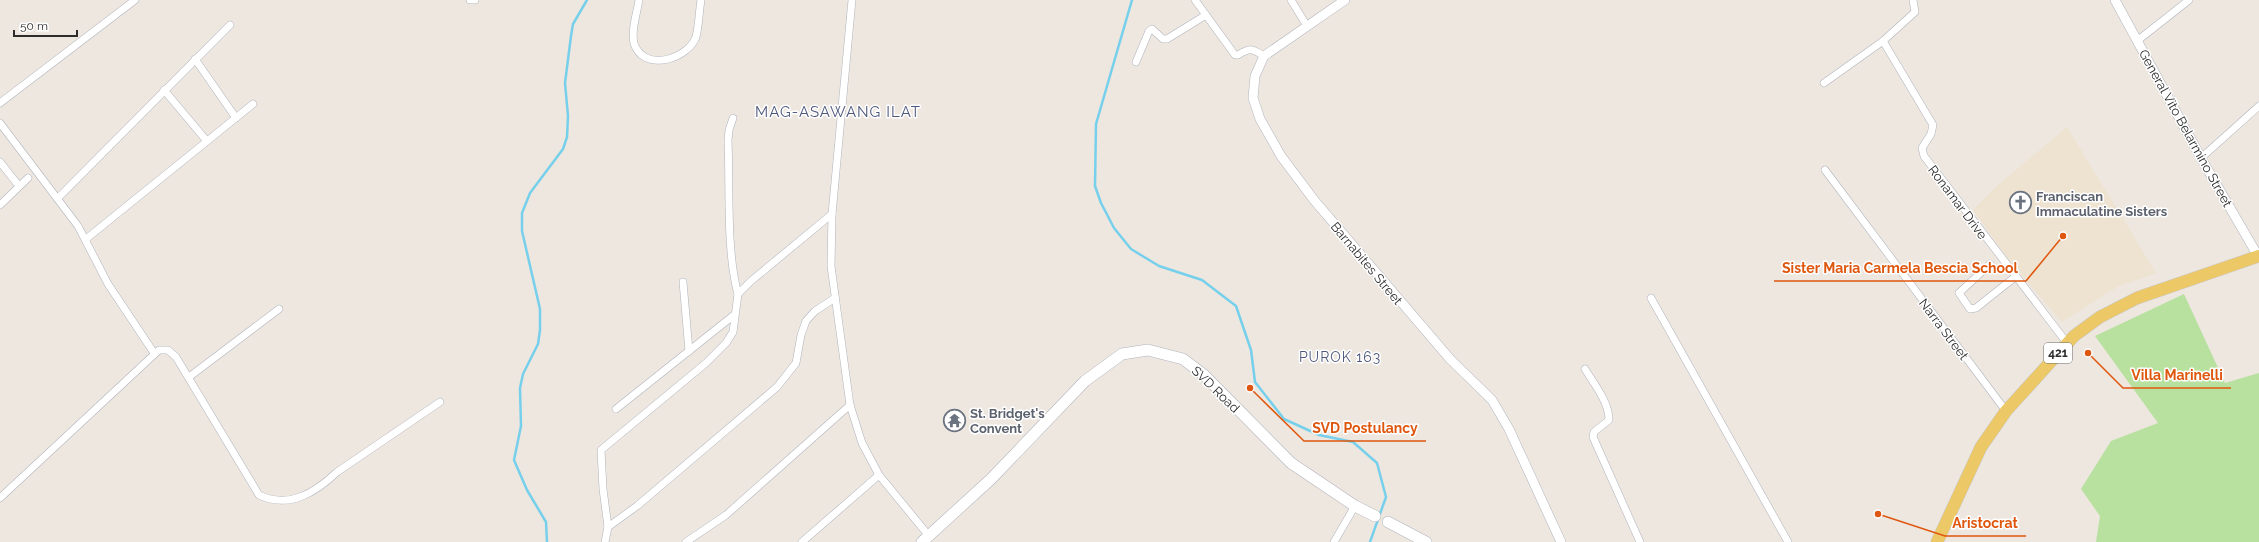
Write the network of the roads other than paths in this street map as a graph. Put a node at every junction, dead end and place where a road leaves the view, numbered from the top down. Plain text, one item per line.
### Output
1 (134, 0) edge
2 (470, 0) edge
3 (475, 0) edge
4 (639, 0) edge
5 (701, 0) edge
6 (852, 0) edge
7 (1195, 0) edge
8 (1291, 0) edge
9 (1345, 0) edge
10 (1913, 0) edge
11 (2115, 0) edge
12 (2189, 0) edge
13 (1206, 15) junction
14 (230, 25) dead end
15 (1307, 26) junction
16 (2137, 41) junction
17 (1883, 42) junction
18 (1264, 56) junction
19 (195, 59) junction
20 (1136, 62) dead end
21 (1824, 83) dead end
22 (164, 90) junction
23 (0, 104) edge
24 (253, 104) dead end
25 (2259, 106) edge
26 (236, 118) junction
27 (733, 118) dead end
28 (0, 123) edge
29 (206, 140) junction
30 (2201, 158) junction
31 (0, 162) edge
32 (1825, 170) dead end
33 (28, 178) dead end
34 (20, 186) junction
35 (58, 198) junction
36 (0, 205) edge
37 (832, 214) junction
38 (86, 239) junction
39 (2258, 256) edge
40 (1990, 264) dead end
41 (2015, 277) junction
42 (683, 282) dead end
43 (738, 294) junction
44 (835, 298) junction
45 (1651, 298) dead end
46 (279, 309) dead end
47 (734, 315) junction
48 (2067, 343) junction
49 (689, 351) junction
50 (154, 353) junction
51 (1584, 369) dead end
52 (189, 377) junction
53 (440, 402) dead end
54 (850, 404) junction
55 (616, 409) dead end
56 (2006, 412) junction
57 (879, 475) junction
58 (0, 498) edge
59 (1355, 506) junction
60 (1375, 516) joint
61 (1388, 522) joint
62 (608, 527) junction
63 (925, 539) edge
64 (605, 542) edge
65 (686, 542) edge
66 (802, 542) edge
67 (1334, 542) edge
68 (1426, 542) edge
69 (1561, 542) edge
70 (1640, 542) edge
71 (1788, 542) edge
72 (1937, 542) edge

1 - 23 street
2 - 3 street
4 - 5 street
6 - 37 street
7 - 13 street
8 - 15 street
9 - 15 street
10 - 17 street
11 - 16 street, General Vito Belarmino Street
12 - 16 street
13 - 18 street
13 - 20 street
14 - 19 street
15 - 18 street
16 - 30 street, General Vito Belarmino Street
17 - 21 street
17 - 41 street, Ronamar Drive
18 - 69 street, Barnabites Street
19 - 22 street
19 - 26 street
22 - 29 street
22 - 35 street
24 - 26 street
25 - 30 street
26 - 29 street
27 - 43 street
28 - 35 street
29 - 38 street
30 - 39 street, General Vito Belarmino Street
31 - 34 street
32 - 56 street, Narra Street
33 - 34 street
34 - 36 street
35 - 38 street
37 - 43 street
37 - 44 street
38 - 50 street
39 - 48 main road, 421
40 - 41 street
41 - 48 street, Ronamar Drive
42 - 49 street
43 - 47 street
44 - 54 street
44 - 62 street
45 - 71 street
46 - 52 street
47 - 49 street
47 - 62 street
48 - 56 main road, 421
49 - 55 street
50 - 52 street
50 - 58 street
51 - 70 street
52 - 53 street
54 - 57 street
54 - 65 street
56 - 72 main road, 421
57 - 63 street
57 - 66 street
59 - 60 main road, SVD Road
59 - 63 main road, SVD Road
59 - 67 street
60 - 61 street, SVD Road
61 - 68 main road, SVD Road
62 - 64 street

